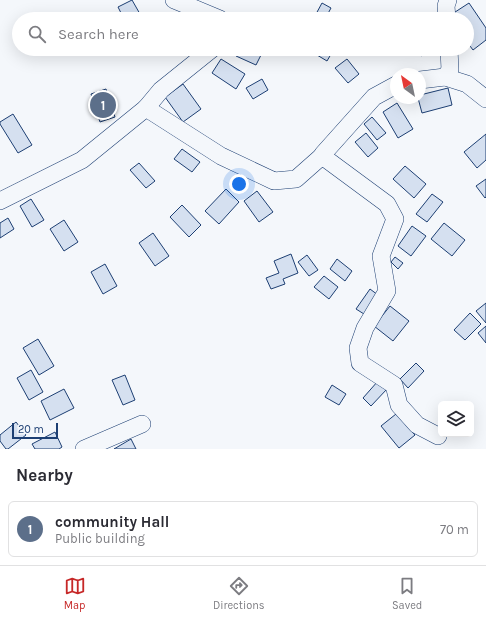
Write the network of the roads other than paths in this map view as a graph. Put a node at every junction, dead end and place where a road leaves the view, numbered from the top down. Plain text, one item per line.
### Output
1 (174, 0) edge
2 (448, 0) edge
3 (203, 12) edge
4 (446, 12) edge
5 (203, 56) edge
6 (449, 56) edge
7 (445, 77) junction
8 (426, 79) edge
9 (390, 88) edge
10 (486, 99) edge
11 (146, 108) junction
12 (322, 156) junction
13 (0, 201) edge
14 (142, 424) dead end
15 (438, 436) dead end
16 (84, 449) edge

1 - 3 street
2 - 4 street
5 - 11 street
6 - 7 street
7 - 8 street
7 - 10 street
9 - 12 street
11 - 12 street
11 - 13 street
12 - 15 street
14 - 16 street

